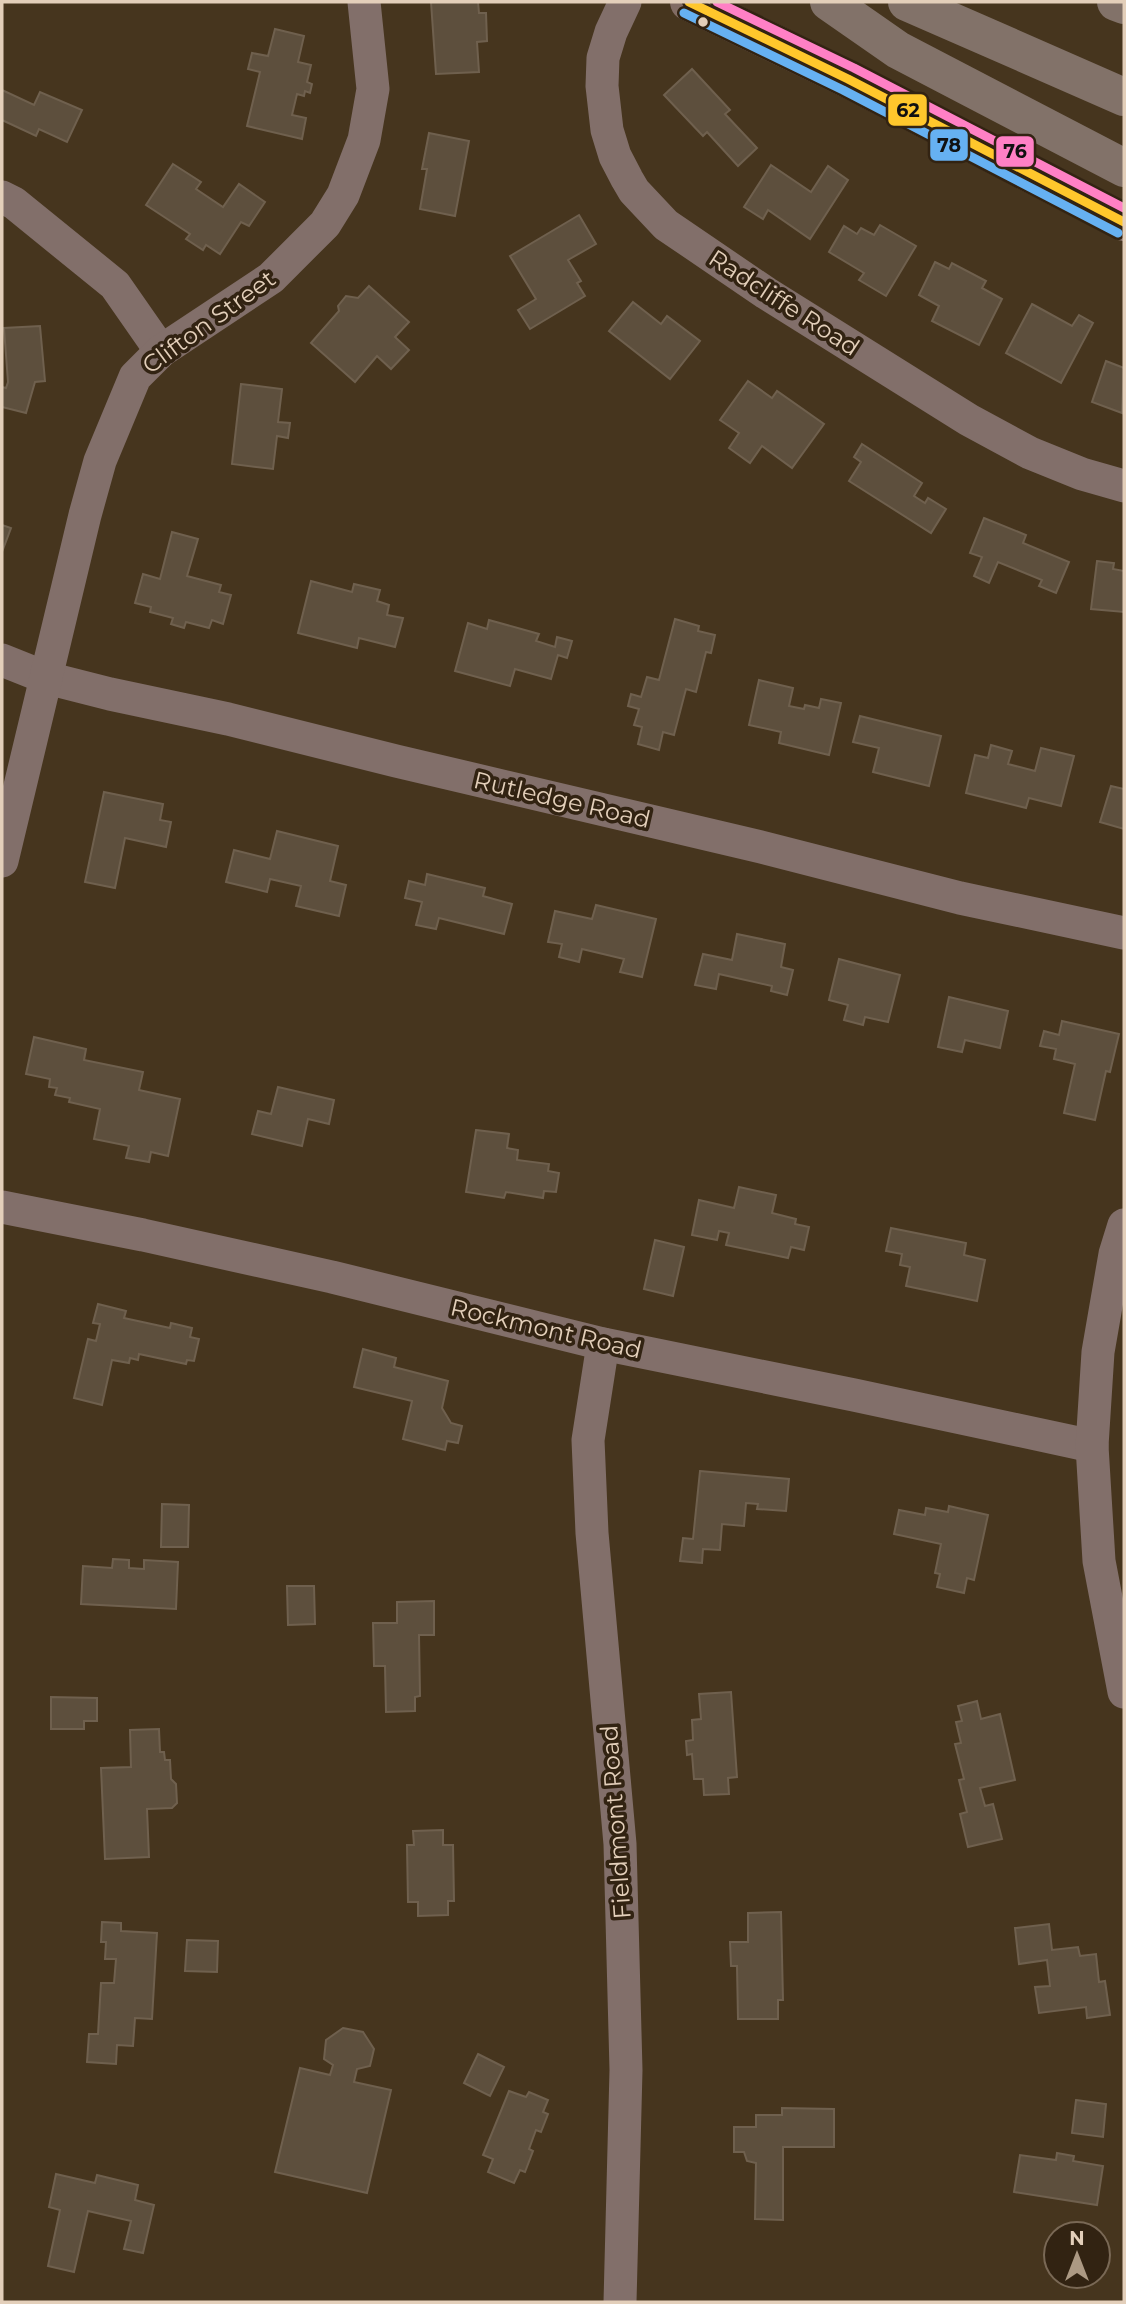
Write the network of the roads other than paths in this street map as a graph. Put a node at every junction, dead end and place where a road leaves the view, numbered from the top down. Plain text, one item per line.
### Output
1 (364, 2) edge
2 (625, 2) edge
3 (689, 2) edge
4 (829, 2) edge
5 (907, 2) edge
6 (1116, 2) edge
7 (1124, 5) edge
8 (1124, 97) edge
9 (1124, 168) edge
10 (2, 197) edge
11 (1124, 222) edge
12 (161, 351) junction
13 (1124, 486) edge
14 (2, 660) edge
15 (47, 678) junction
16 (2, 861) edge
17 (1124, 933) edge
18 (2, 1207) edge
19 (1124, 1225) edge
20 (603, 1344) junction
21 (1092, 1446) junction
22 (1124, 1692) edge
23 (620, 2302) edge

1 - 12 street, Clifton Street
2 - 13 street, Radcliffe Road
3 - 11 main road
4 - 9 highway
5 - 8 highway
6 - 7 highway
10 - 12 street
12 - 15 street, Clifton Street
14 - 15 street, Rutledge Road
15 - 16 street, Clifton Street
15 - 17 street, Rutledge Road
18 - 20 street, Rockmont Road
19 - 21 street
20 - 21 street, Rockmont Road
20 - 23 street, Fieldmont Road
21 - 22 street

